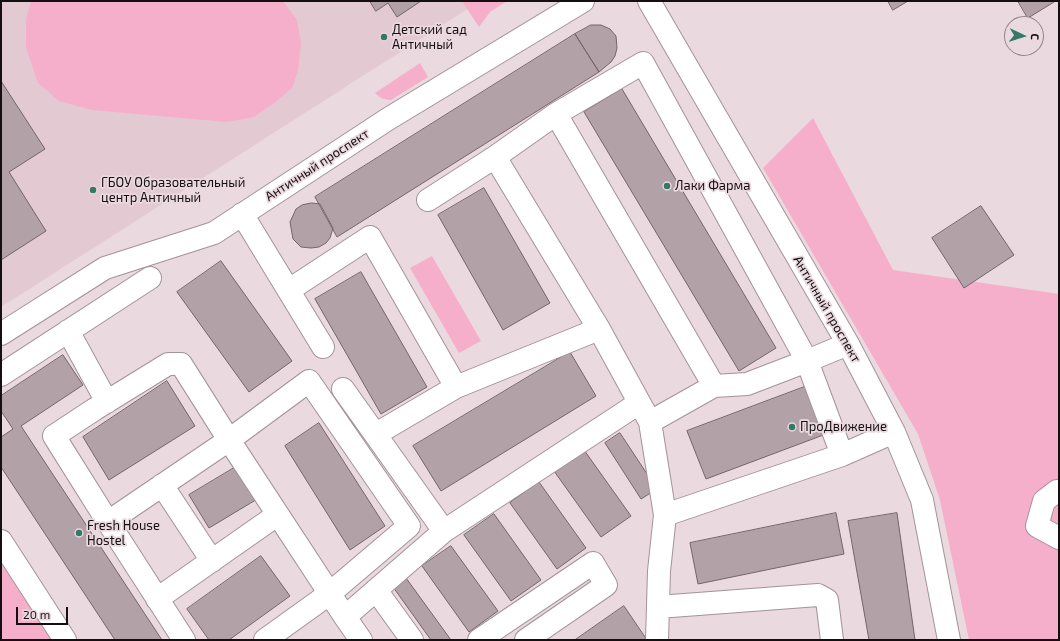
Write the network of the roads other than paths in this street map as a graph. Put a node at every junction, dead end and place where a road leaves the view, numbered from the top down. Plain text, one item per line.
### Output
1 (583, 1) edge
2 (649, 1) edge
3 (556, 114) junction
4 (494, 157) junction
5 (428, 200) dead end
6 (242, 214) junction
7 (150, 278) dead end
8 (289, 290) junction
9 (599, 329) junction
10 (68, 331) junction
11 (1, 334) edge
12 (848, 344) junction
13 (323, 347) dead end
14 (808, 361) junction
15 (1, 375) edge
16 (714, 386) junction
17 (456, 387) junction
18 (344, 389) dead end
19 (107, 402) junction
20 (639, 403) junction
21 (650, 422) junction
22 (894, 432) junction
23 (376, 434) junction
24 (229, 440) junction
25 (842, 455) junction
26 (162, 485) junction
27 (1059, 491) edge
28 (277, 515) junction
29 (665, 515) junction
30 (108, 522) junction
31 (444, 531) junction
32 (1059, 538) edge
33 (1, 541) edge
34 (212, 561) junction
35 (376, 590) junction
36 (329, 594) junction
37 (157, 599) junction
38 (658, 607) junction
39 (344, 617) junction
40 (65, 640) edge
41 (184, 640) edge
42 (265, 640) edge
43 (361, 640) edge
44 (412, 640) edge
45 (479, 640) edge
46 (526, 640) edge
47 (657, 640) edge
48 (832, 640) edge
49 (949, 640) edge

1 - 6 street, Античный проспект
2 - 12 street, Античный проспект
3 - 4 street
3 - 14 street
3 - 16 street
4 - 5 street
4 - 9 street
6 - 8 street
6 - 11 street, Античный проспект
7 - 10 street
8 - 13 street
8 - 17 street
9 - 17 street
9 - 20 street
10 - 15 street
10 - 19 street
12 - 14 street
12 - 22 street, Античный проспект
14 - 16 street
14 - 25 street
16 - 21 street
17 - 23 street
18 - 23 street
19 - 24 street
19 - 30 street
20 - 21 street
20 - 31 street
21 - 29 street
22 - 25 street
22 - 49 street, Античный проспект
23 - 31 street
24 - 26 street
24 - 28 street
24 - 36 street
25 - 29 street
26 - 30 street
26 - 34 street
27 - 32 street
28 - 34 street
28 - 36 street
29 - 38 street
30 - 37 street
31 - 35 street
33 - 40 street
34 - 37 street
35 - 39 street
35 - 44 street
36 - 39 street
36 - 42 street
37 - 41 street
38 - 47 street
38 - 48 street
39 - 43 street
45 - 46 street

